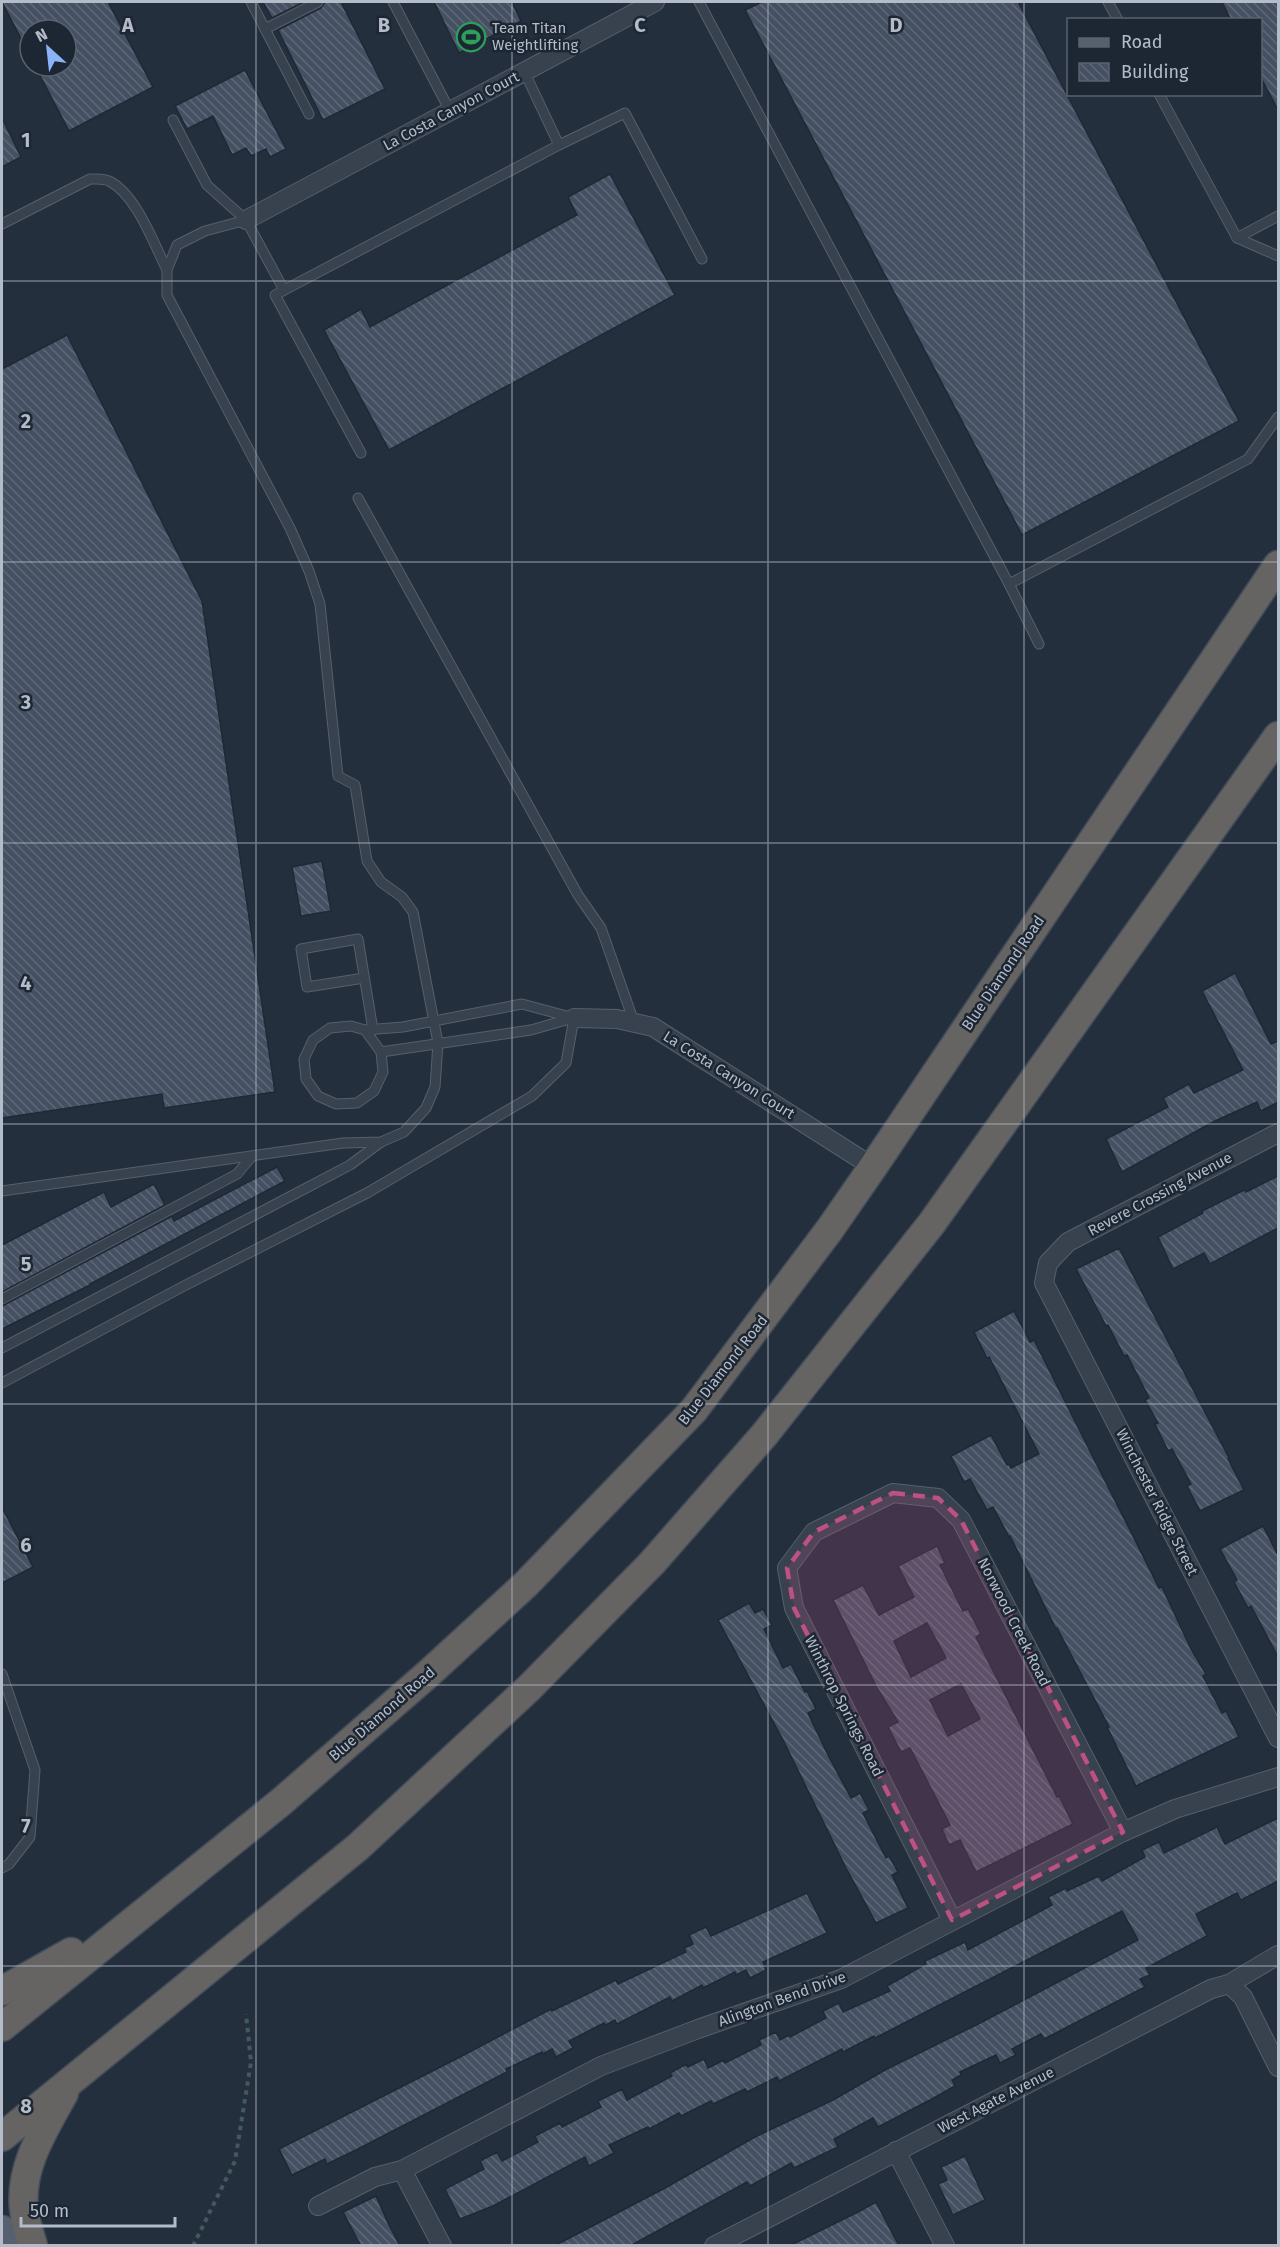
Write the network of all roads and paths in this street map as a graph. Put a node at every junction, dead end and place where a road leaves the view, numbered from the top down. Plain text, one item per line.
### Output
1 (251, 2) edge
2 (318, 2) edge
3 (393, 2) edge
4 (655, 2) edge
5 (699, 2) edge
6 (1108, 2) edge
7 (1117, 18) edge
8 (265, 28) junction
9 (524, 71) junction
10 (1160, 96) edge
11 (450, 111) junction
12 (309, 114) dead end
13 (173, 120) dead end
14 (559, 145) junction
15 (1278, 216) edge
16 (246, 220) junction
17 (2, 224) edge
18 (1237, 238) junction
19 (1278, 256) edge
20 (702, 258) dead end
21 (167, 270) junction
22 (284, 290) junction
23 (1278, 417) edge
24 (361, 453) dead end
25 (358, 498) dead end
26 (1278, 564) edge
27 (1009, 584) junction
28 (1039, 644) dead end
29 (1278, 736) edge
30 (364, 978) junction
31 (574, 1018) junction
32 (433, 1021) junction
33 (634, 1022) junction
34 (369, 1030) junction
35 (438, 1043) junction
36 (381, 1052) junction
37 (1278, 1133) edge
38 (381, 1142) junction
39 (252, 1156) junction
40 (873, 1167) junction
41 (2, 1191) edge
42 (1048, 1263) joint
43 (2, 1299) edge
44 (2, 1347) edge
45 (2, 1383) edge
46 (854, 1512) joint
47 (2, 1674) edge
48 (1278, 1738) edge
49 (1278, 1777) edge
50 (1123, 1832) junction
51 (2, 1868) edge
52 (162, 1896) junction
53 (952, 1920) junction
54 (1278, 1955) edge
55 (1229, 1984) junction
56 (2, 1991) edge
57 (246, 2013) dead end
58 (2, 2027) edge
59 (1278, 2067) edge
60 (71, 2081) junction
61 (2, 2137) edge
62 (896, 2151) junction
63 (402, 2170) junction
64 (318, 2206) dead end
65 (2, 2229) edge
66 (10, 2246) edge
67 (33, 2246) edge
68 (193, 2246) edge
69 (442, 2246) edge
70 (714, 2246) edge
71 (945, 2246) edge

1 - 8 lane
2 - 8 lane
3 - 11 lane
4 - 9 street, La Costa Canyon Court
5 - 27 lane
6 - 7 lane
8 - 12 lane
9 - 11 street, La Costa Canyon Court
9 - 14 lane
10 - 18 lane
11 - 16 street, La Costa Canyon Court
13 - 16 lane
14 - 20 lane
14 - 22 lane
15 - 18 lane
16 - 21 lane
16 - 22 lane
17 - 21 lane
18 - 19 lane
21 - 32 lane
22 - 24 lane
23 - 27 lane
25 - 33 lane
26 - 40 highway, Blue Diamond Road
27 - 28 lane
29 - 60 highway
30 - 30 lane
30 - 34 lane
31 - 32 lane
31 - 33 street, La Costa Canyon Court
31 - 35 lane
31 - 45 lane
32 - 34 lane
32 - 35 lane
33 - 40 street, La Costa Canyon Court
34 - 36 lane
34 - 36 lane
35 - 36 lane
35 - 38 lane
37 - 42 street, Revere Crossing Avenue
38 - 39 lane
38 - 44 lane
39 - 41 lane
39 - 43 lane
40 - 52 highway, Blue Diamond Road
42 - 48 street, Winchester Ridge Street
46 - 50 street, Norwood Creek Road
46 - 53 street, Winthrop Springs Road
47 - 51 lane
49 - 50 street, Alington Bend Drive
50 - 53 street, Alington Bend Drive
52 - 56 highway
52 - 58 highway, Blue Diamond Road
53 - 63 street, Alington Bend Drive
54 - 55 street, West Agate Avenue
55 - 59 street
55 - 62 street, West Agate Avenue
57 - 68 path
60 - 61 highway
60 - 67 highway
62 - 70 street, West Agate Avenue
62 - 71 street
63 - 64 street, Alington Bend Drive
63 - 69 street
65 - 66 main road

